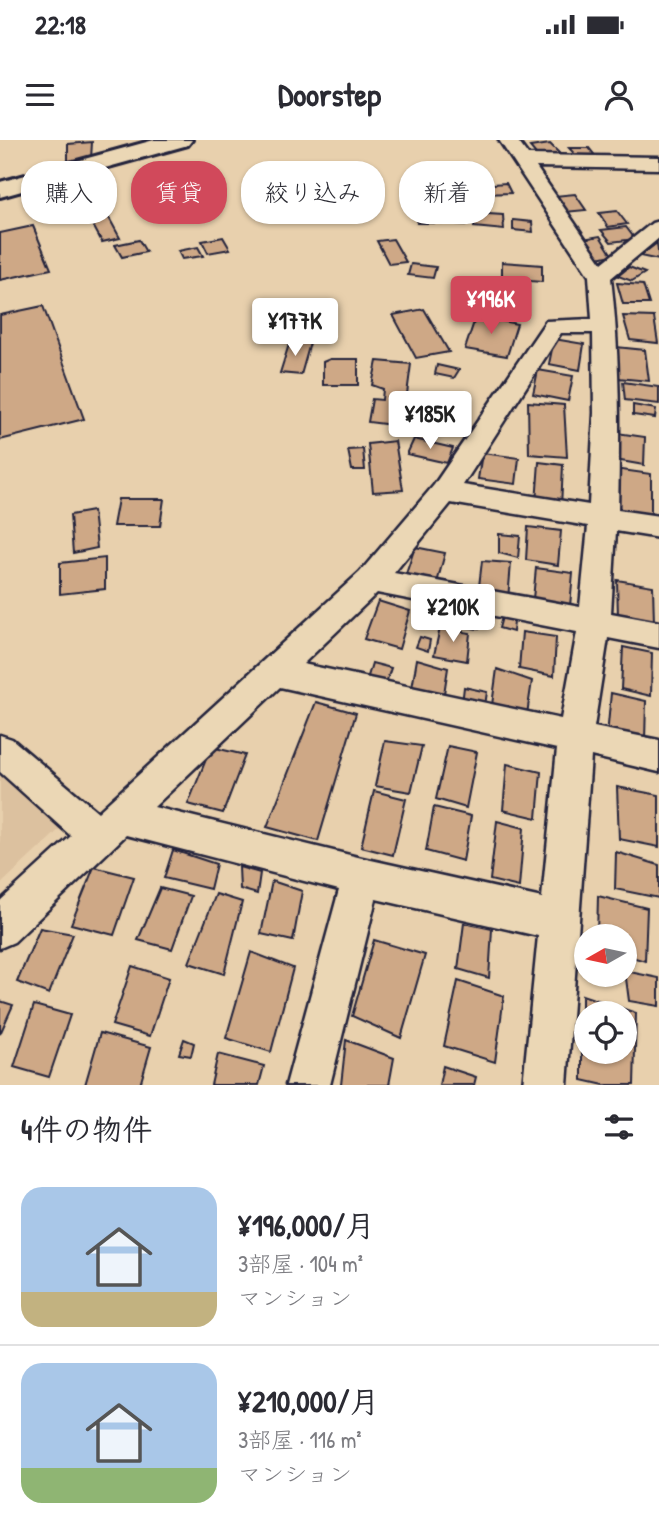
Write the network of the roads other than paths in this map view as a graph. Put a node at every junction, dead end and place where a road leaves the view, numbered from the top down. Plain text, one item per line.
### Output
1 (180, 140) edge
2 (601, 140) edge
3 (515, 150) edge
4 (620, 162) junction
5 (659, 163) edge
6 (0, 190) edge
7 (659, 227) edge
8 (600, 276) junction
9 (605, 326) junction
10 (444, 492) junction
11 (603, 517) junction
12 (659, 527) edge
13 (371, 580) junction
14 (594, 623) junction
15 (659, 635) edge
16 (275, 673) junction
17 (575, 739) junction
18 (0, 750) edge
19 (659, 756) edge
20 (109, 826) junction
21 (362, 877) junction
22 (557, 921) junction
23 (0, 928) edge
24 (308, 1085) edge
25 (545, 1085) edge

1 - 6 street
2 - 4 street
3 - 4 street
3 - 8 street
4 - 5 street
7 - 8 street
8 - 9 street
9 - 10 street
9 - 11 street
10 - 11 street
10 - 13 street
11 - 12 street
11 - 14 street
13 - 14 street
13 - 16 street
14 - 15 street
14 - 17 street
16 - 17 street
16 - 20 street
17 - 19 street
17 - 22 street
18 - 20 street
20 - 21 street
20 - 23 street
21 - 22 street
21 - 24 street
22 - 25 street

